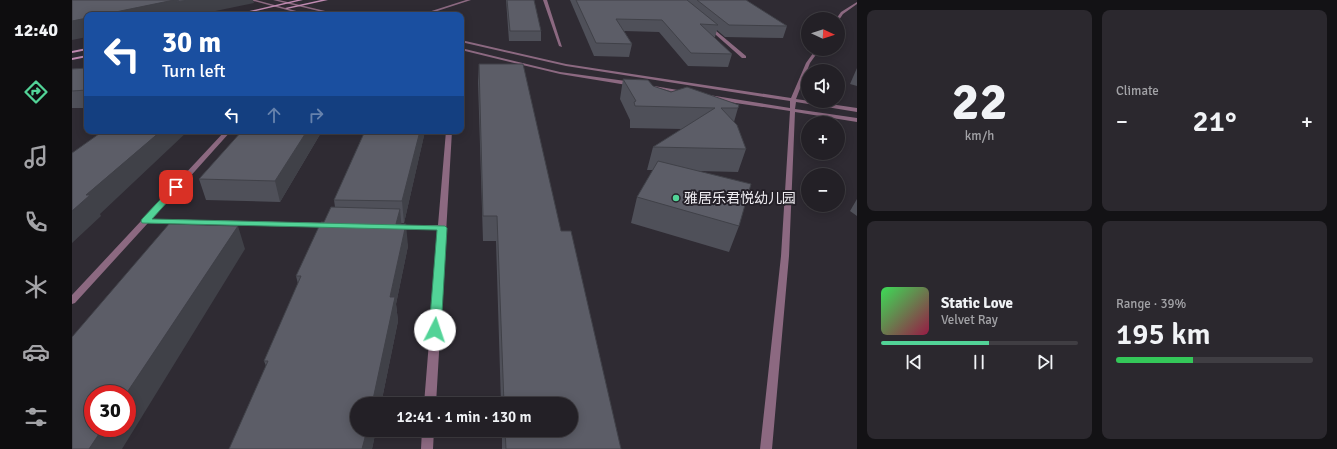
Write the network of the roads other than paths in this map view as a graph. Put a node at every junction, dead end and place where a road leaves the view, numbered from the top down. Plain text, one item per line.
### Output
1 (252, 0) edge
2 (275, 0) edge
3 (300, 0) edge
4 (326, 0) edge
5 (469, 0) edge
6 (544, 0) edge
7 (287, 3) junction
8 (857, 3) edge
9 (275, 6) junction
10 (297, 6) junction
11 (286, 9) junction
12 (248, 12) edge
13 (272, 12) dead end
14 (301, 12) edge
15 (326, 12) edge
16 (430, 12) edge
17 (844, 12) edge
18 (701, 21) edge
19 (464, 42) edge
20 (561, 46) dead end
21 (84, 50) edge
22 (464, 50) edge
23 (72, 52) edge
24 (813, 56) edge
25 (84, 57) edge
26 (744, 57) dead end
27 (72, 59) edge
28 (638, 85) edge
29 (646, 87) edge
30 (693, 94) edge
31 (701, 96) edge
32 (793, 100) junction
33 (793, 110) junction
34 (857, 110) edge
35 (857, 120) edge
36 (225, 134) edge
37 (449, 134) edge
38 (145, 221) junction
39 (341, 226) edge
40 (388, 226) edge
41 (442, 228) junction
42 (72, 301) edge
43 (430, 397) edge
44 (428, 437) edge
45 (427, 449) edge
46 (766, 449) edge

1 - 9 street
2 - 7 street
3 - 7 street
4 - 10 street
5 - 16 street
6 - 20 street
7 - 9 street
7 - 10 street
8 - 17 street
9 - 11 street
9 - 12 street
10 - 11 street
10 - 15 street
11 - 13 street
11 - 14 street
18 - 26 street
19 - 32 street
21 - 23 street
22 - 28 street
24 - 32 street
25 - 27 street
29 - 30 street
31 - 33 street
32 - 33 street
32 - 34 street
33 - 35 street
33 - 46 street
36 - 38 street
37 - 41 street
38 - 39 street
38 - 42 street
40 - 41 street
41 - 43 street
44 - 45 street

